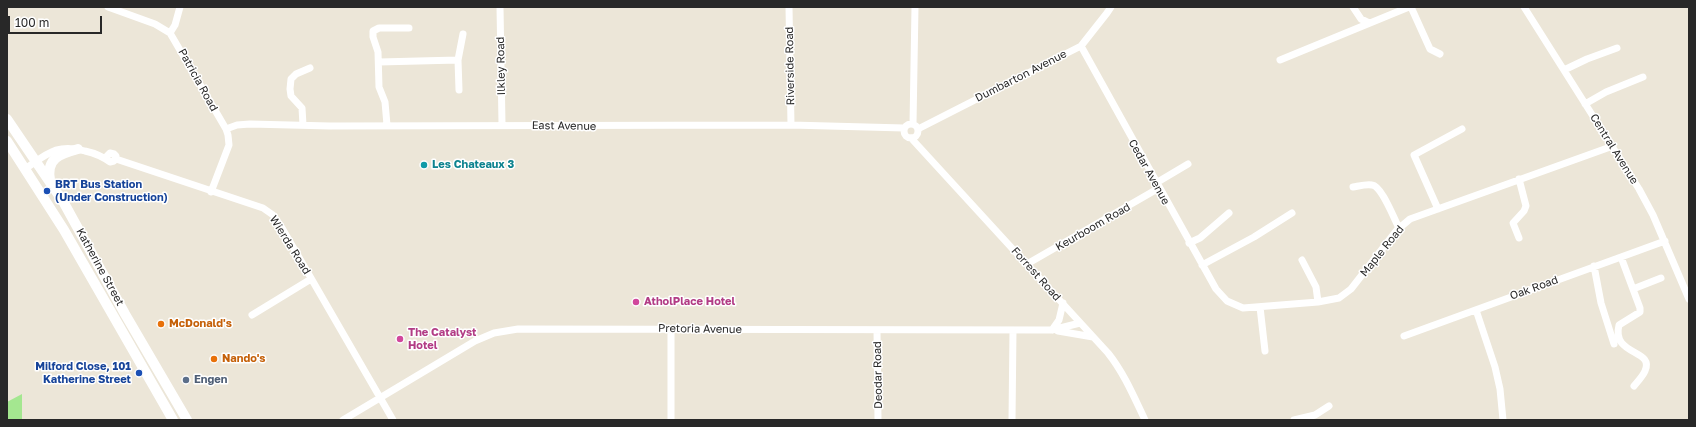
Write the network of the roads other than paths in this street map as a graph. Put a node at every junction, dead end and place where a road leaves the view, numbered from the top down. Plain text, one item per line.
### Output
1 (108, 7) edge
2 (180, 7) edge
3 (500, 7) edge
4 (789, 7) edge
5 (915, 7) edge
6 (1111, 7) edge
7 (1353, 7) edge
8 (1410, 7) edge
9 (1524, 7) edge
10 (1369, 23) junction
11 (409, 28) dead end
12 (170, 33) junction
13 (463, 34) dead end
14 (1081, 46) junction
15 (1616, 48) dead end
16 (1440, 54) dead end
17 (458, 60) junction
18 (1280, 60) dead end
19 (379, 62) junction
20 (310, 68) dead end
21 (1564, 70) junction
22 (1643, 77) dead end
23 (459, 90) dead end
24 (1585, 104) junction
25 (7, 118) edge
26 (502, 124) junction
27 (303, 125) junction
28 (387, 125) junction
29 (791, 125) junction
30 (915, 126) junction
31 (904, 128) junction
32 (1462, 129) dead end
33 (226, 130) junction
34 (911, 138) junction
35 (7, 141) edge
36 (1613, 146) junction
37 (78, 149) junction
38 (37, 161) junction
39 (1188, 164) dead end
40 (25, 170) junction
41 (1519, 179) junction
42 (50, 181) junction
43 (1157, 186) junction
44 (1353, 187) dead end
45 (211, 192) junction
46 (1438, 209) junction
47 (1229, 212) dead end
48 (1292, 214) dead end
49 (1399, 228) junction
50 (1519, 238) dead end
51 (1665, 241) junction
52 (1190, 243) junction
53 (1622, 257) junction
54 (1302, 260) dead end
55 (1027, 264) junction
56 (1202, 265) junction
57 (1594, 266) junction
58 (87, 271) junction
59 (1661, 278) dead end
60 (311, 279) junction
61 (1633, 289) junction
62 (1686, 289) edge
63 (1221, 296) joint
64 (1689, 299) edge
65 (1318, 302) junction
66 (1063, 303) junction
67 (1260, 307) junction
68 (1476, 310) junction
69 (252, 315) dead end
70 (1080, 322) junction
71 (671, 329) junction
72 (877, 330) junction
73 (1013, 330) junction
74 (1052, 330) junction
75 (1404, 336) dead end
76 (1093, 338) junction
77 (1614, 344) dead end
78 (1265, 351) dead end
79 (1634, 386) dead end
80 (380, 399) junction
81 (1329, 406) dead end
82 (173, 420) edge
83 (178, 420) edge
84 (187, 420) edge
85 (343, 420) edge
86 (392, 420) edge
87 (671, 420) edge
88 (878, 420) edge
89 (1012, 420) edge
90 (1144, 420) edge
91 (1294, 420) edge
92 (1503, 420) edge

1 - 12 street
2 - 12 street
3 - 26 street, Ilkley Road
4 - 29 street, Riverside Road
5 - 30 street
6 - 14 street, Dumbarton Avenue
7 - 10 street
8 - 10 street
8 - 16 street
9 - 21 street, Central Avenue
10 - 18 street
11 - 19 street
12 - 33 street, Patricia Road
13 - 17 street
14 - 30 street, Dumbarton Avenue
14 - 43 street, Cedar Avenue
15 - 21 street
17 - 19 street
17 - 23 street
19 - 28 street
20 - 27 street
21 - 24 street, Central Avenue
22 - 24 street
24 - 36 street, Central Avenue
25 - 38 main road, Katherine Street
26 - 28 street, East Avenue
26 - 29 street, East Avenue
27 - 28 street, East Avenue
27 - 33 street, East Avenue
29 - 31 street, East Avenue
30 - 31 street
30 - 34 street
31 - 34 street
32 - 46 street
33 - 45 street, Patricia Road
34 - 55 street, Forrest Road
35 - 40 main road, Katherine Street
36 - 41 street, Maple Road
36 - 51 street, Central Avenue
37 - 38 street
37 - 42 main road
37 - 45 street, Wierda Road
38 - 40 street
38 - 42 main road, Katherine Street
39 - 43 street, Keurboom Road
40 - 58 main road, Katherine Street
41 - 46 street, Maple Road
41 - 50 street
42 - 84 main road, Katherine Street
43 - 52 street, Cedar Avenue
43 - 55 street, Keurboom Road
44 - 49 street
45 - 60 street, Wierda Road
46 - 49 street, Maple Road
47 - 52 street
48 - 56 street
49 - 65 street, Maple Road
51 - 53 street, Oak Road
51 - 62 street, Central Avenue
52 - 56 street, Cedar Avenue
53 - 57 street, Oak Road
53 - 61 street
54 - 65 street
55 - 66 street, Forrest Road
56 - 63 street, Cedar Avenue
57 - 68 street, Oak Road
57 - 77 street
58 - 82 main road, Katherine Street
58 - 83 main road
59 - 61 street
60 - 69 street
60 - 80 street, Wierda Road
61 - 79 street
62 - 64 street, Central Avenue
63 - 67 street, Maple Road
65 - 67 street, Maple Road
66 - 70 street, Forrest Road
66 - 74 street
67 - 78 street
68 - 75 street, Oak Road
68 - 92 street
70 - 74 street, Pretoria Avenue
70 - 76 street, Forrest Road
71 - 72 street, Pretoria Avenue
71 - 80 street, Pretoria Avenue
71 - 87 street
72 - 73 street, Pretoria Avenue
72 - 88 street, Deodar Road
73 - 74 street, Pretoria Avenue
73 - 89 street
74 - 76 street
76 - 90 street, Forrest Road
80 - 85 street, Pretoria Avenue
80 - 86 street, Wierda Road
81 - 91 street

